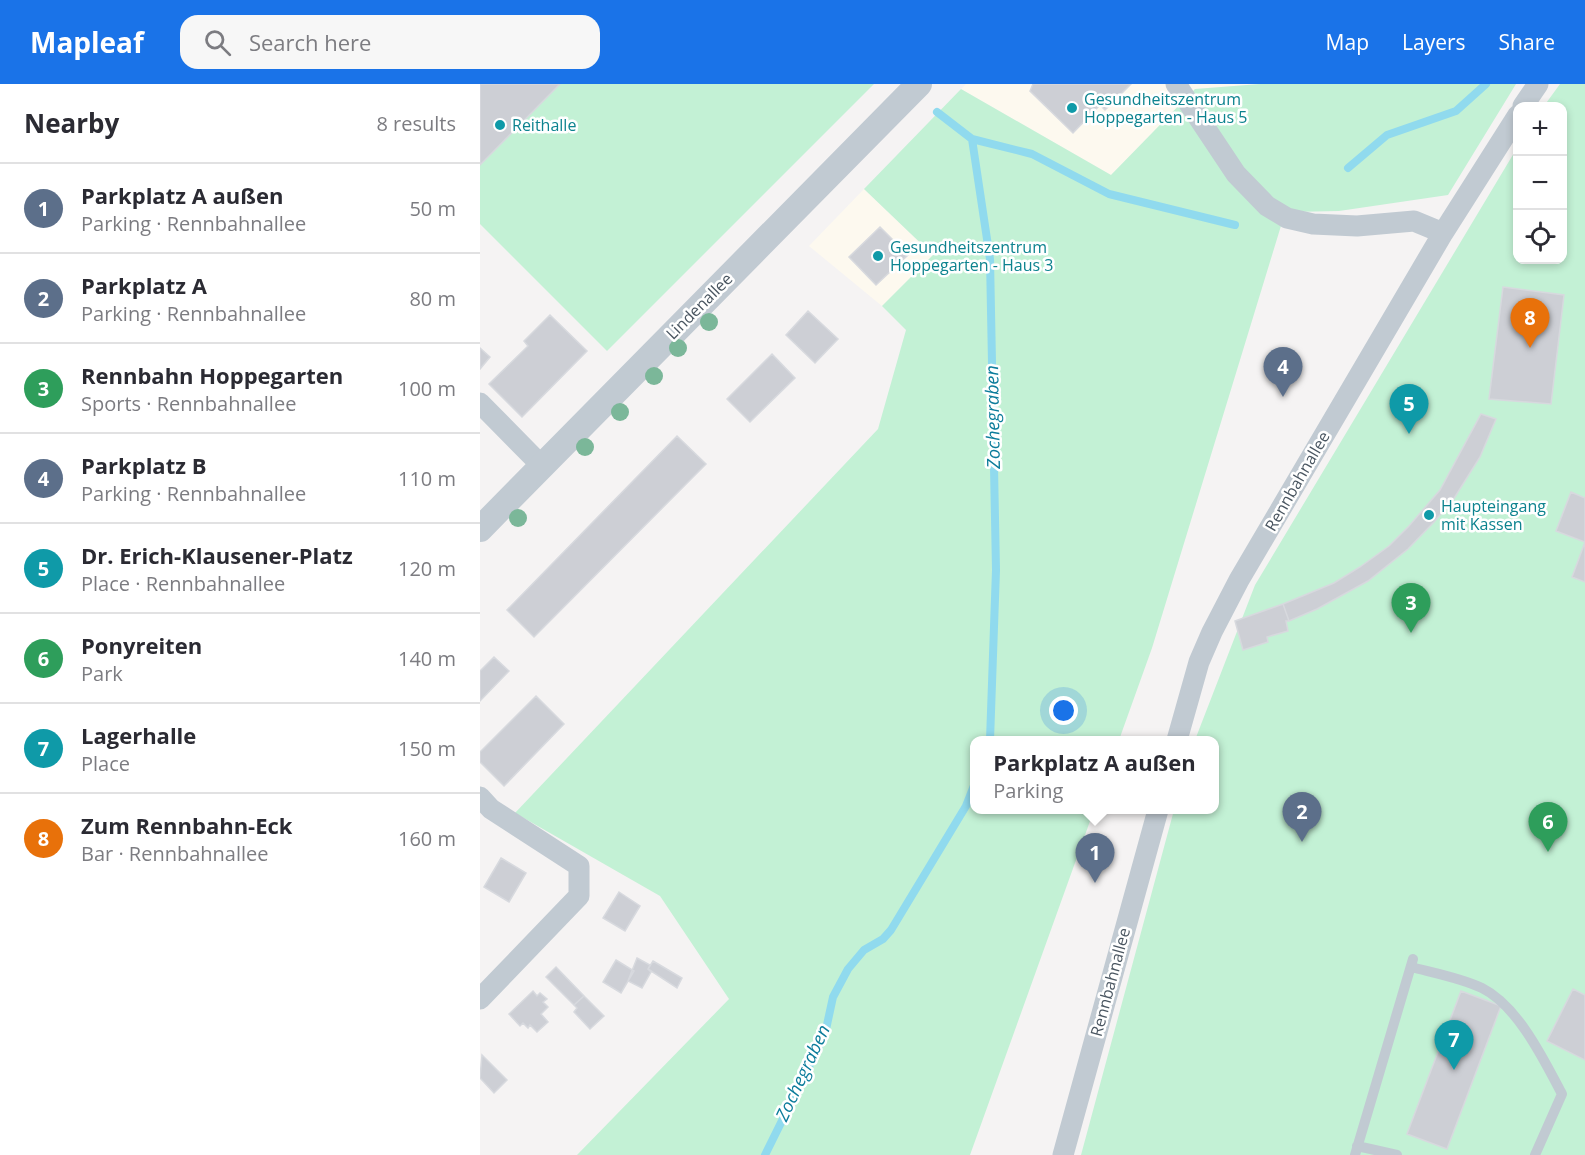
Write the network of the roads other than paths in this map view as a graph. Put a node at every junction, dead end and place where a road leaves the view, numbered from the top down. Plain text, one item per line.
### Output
1 (919, 84) edge
2 (1178, 84) edge
3 (1538, 84) edge
4 (1526, 102) edge
5 (1513, 123) edge
6 (1443, 233) junction
7 (480, 403) edge
8 (542, 466) junction
9 (480, 529) edge
10 (1178, 736) edge
11 (480, 797) edge
12 (1157, 814) edge
13 (480, 999) edge
14 (1356, 1151) edge
15 (1063, 1155) edge
16 (1397, 1155) edge
17 (1535, 1155) edge

1 - 8 street, Lindenallee
2 - 6 street
3 - 4 street
5 - 6 street, Rennbahnallee
6 - 10 street, Rennbahnallee
7 - 8 street
8 - 9 street, Lindenallee
11 - 13 street
12 - 15 street, Rennbahnallee
14 - 16 lane
14 - 17 lane

